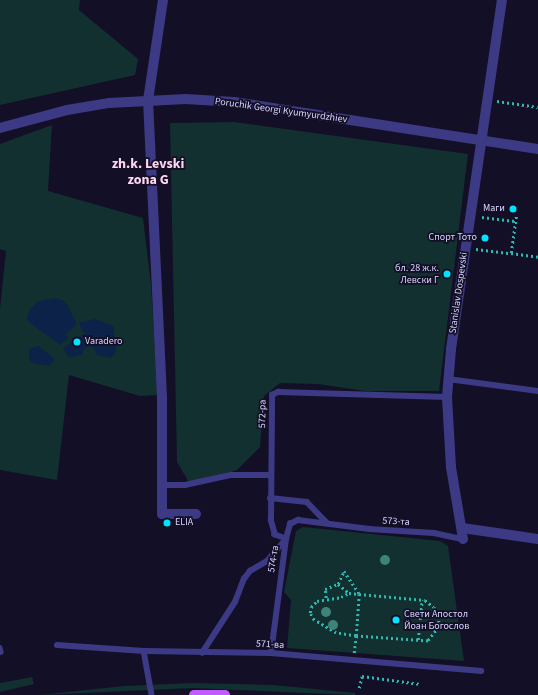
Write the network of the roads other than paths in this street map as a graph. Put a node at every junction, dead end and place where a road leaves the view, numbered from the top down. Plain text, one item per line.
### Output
1 (163, 0) edge
2 (502, 0) edge
3 (148, 100) junction
4 (0, 128) edge
5 (481, 141) junction
6 (538, 149) edge
7 (448, 379) junction
8 (538, 390) edge
9 (447, 397) junction
10 (271, 475) junction
11 (162, 485) junction
12 (270, 498) junction
13 (196, 514) dead end
14 (327, 523) junction
15 (462, 528) junction
16 (286, 539) junction
17 (464, 539) joint
18 (538, 539) edge
19 (57, 645) dead end
20 (144, 651) junction
21 (202, 653) junction
22 (271, 653) junction
23 (481, 670) dead end
24 (152, 695) edge
25 (194, 695) edge
26 (225, 695) edge

1 - 3 street
2 - 5 street, Stanislav Dospevski
3 - 4 street, Poruchik Georgi Kyumyurdzhiev
3 - 5 street, Poruchik Georgi Kyumyurdzhiev
3 - 11 street
5 - 6 street, Poruchik Georgi Kyumyurdzhiev
5 - 7 street, Stanislav Dospevski
7 - 8 lane
7 - 9 street, Stanislav Dospevski
9 - 10 lane, 572-ра
9 - 15 street, Stanislav Dospevski
10 - 11 lane
10 - 12 lane, 574-та
11 - 13 street
12 - 14 lane
12 - 16 lane, 574-та
14 - 16 lane, 573-та
14 - 17 lane, 573-та
15 - 17 street, Stanislav Dospevski
15 - 18 street
16 - 21 lane
16 - 22 lane, 574-та
19 - 20 lane, 571-ва
20 - 21 lane, 571-ва
20 - 24 lane
21 - 22 lane, 571-ва
22 - 23 lane, 571-ва
25 - 26 main road

